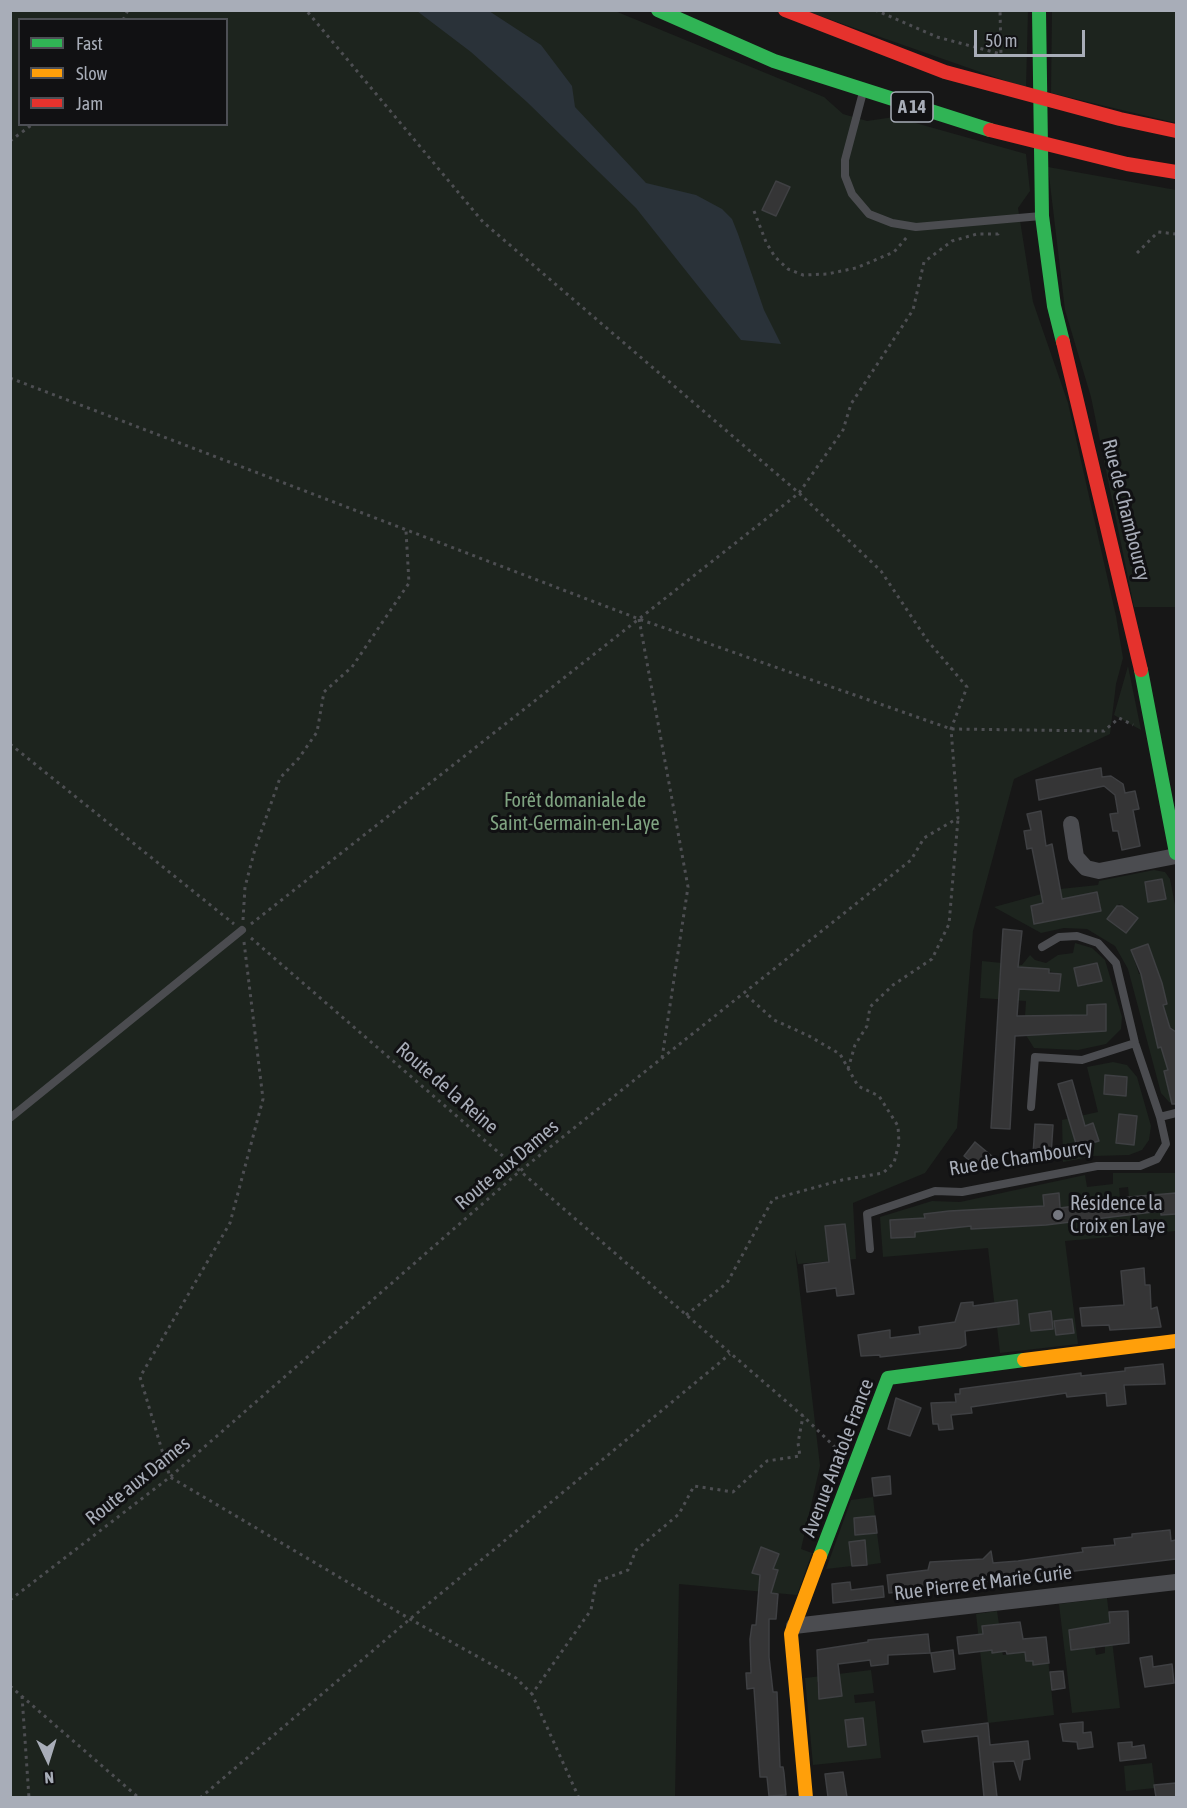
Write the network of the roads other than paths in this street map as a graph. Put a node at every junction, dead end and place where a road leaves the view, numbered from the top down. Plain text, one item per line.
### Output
1 (658, 10) edge
2 (785, 10) edge
3 (1039, 10) edge
4 (863, 91) junction
5 (1025, 118) dead end
6 (1057, 126) dead end
7 (1176, 131) edge
8 (1176, 172) edge
9 (1042, 216) junction
10 (1071, 824) dead end
11 (1176, 854) edge
12 (242, 930) road end
13 (1042, 947) dead end
14 (1135, 1043) junction
15 (1031, 1107) dead end
16 (1176, 1113) edge
17 (1160, 1117) junction
18 (10, 1118) edge
19 (870, 1249) dead end
20 (1176, 1341) edge
21 (1176, 1582) edge
22 (794, 1626) junction
23 (806, 1797) edge

1 - 4 main road, A 14
2 - 7 main road
3 - 9 main road, Rue de Chambourcy
4 - 8 main road, A 14
4 - 9 lane
5 - 6 main road
9 - 11 main road, Rue de Chambourcy
10 - 11 street, Rue de Chambourcy
12 - 18 lane
13 - 14 lane
14 - 15 lane
14 - 17 lane
16 - 17 lane
17 - 19 lane, Rue de Chambourcy
20 - 22 main road, Avenue Anatole France
21 - 22 street, Rue Pierre et Marie Curie
22 - 23 main road, Avenue Anatole France

